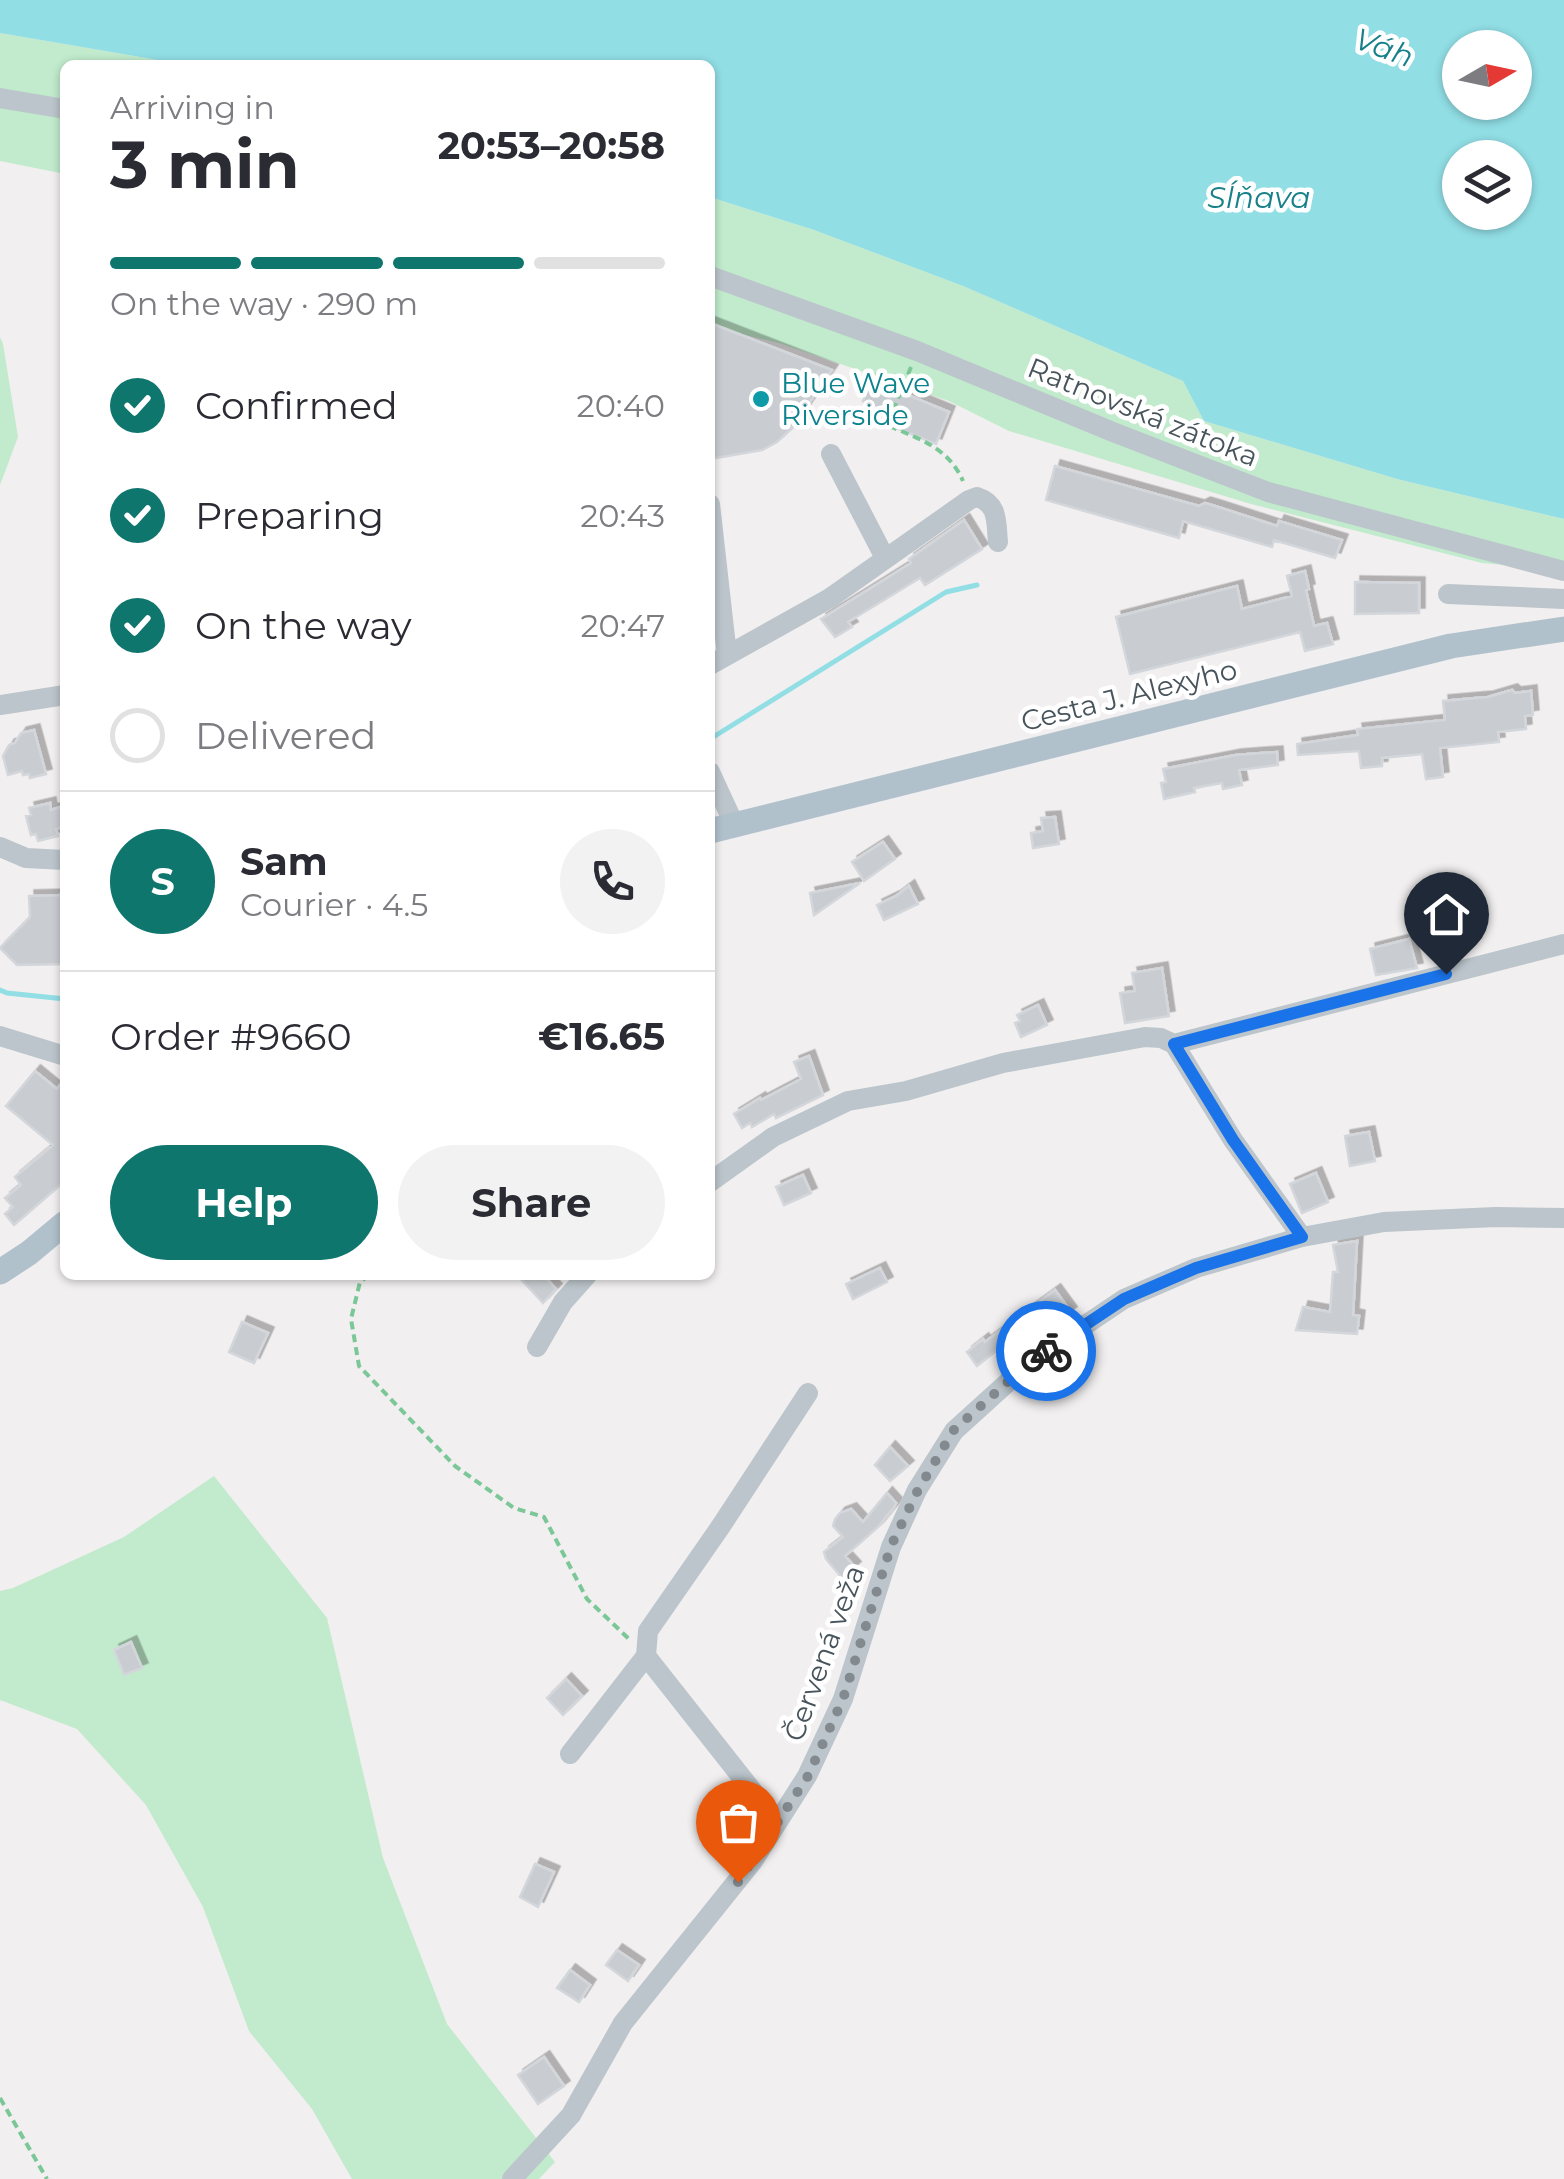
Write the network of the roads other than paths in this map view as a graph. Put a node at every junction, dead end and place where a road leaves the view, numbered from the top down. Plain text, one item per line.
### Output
1 (0, 98) edge
2 (60, 108) edge
3 (715, 278) edge
4 (831, 454) dead end
5 (998, 542) dead end
6 (885, 558) junction
7 (1564, 571) edge
8 (715, 591) edge
9 (1448, 594) dead end
10 (1564, 599) edge
11 (1564, 629) edge
12 (719, 660) edge
13 (60, 696) edge
14 (0, 706) edge
15 (715, 795) edge
16 (722, 827) edge
17 (0, 847) edge
18 (60, 860) edge
19 (1564, 944) edge
20 (0, 1036) edge
21 (1174, 1044) junction
22 (60, 1054) edge
23 (715, 1178) edge
24 (1564, 1218) edge
25 (60, 1227) edge
26 (1302, 1237) junction
27 (0, 1272) edge
28 (582, 1280) edge
29 (537, 1347) dead end
30 (808, 1393) dead end
31 (646, 1656) junction
32 (570, 1754) dead end
33 (777, 1822) junction
34 (512, 2179) edge

1 - 2 lane
3 - 7 lane, Ratnovská zátoka
4 - 6 lane
5 - 6 lane
6 - 12 lane
8 - 12 lane
9 - 10 lane
11 - 16 main road, Cesta J. Alexyho
13 - 14 lane
15 - 16 lane
17 - 18 lane
19 - 21 lane
20 - 22 lane
21 - 23 lane
21 - 26 lane
24 - 26 lane, Červená veža
25 - 27 main road
26 - 33 lane, Červená veža
28 - 29 lane
30 - 31 lane
31 - 32 lane
31 - 33 lane
33 - 34 lane, Červená veža

